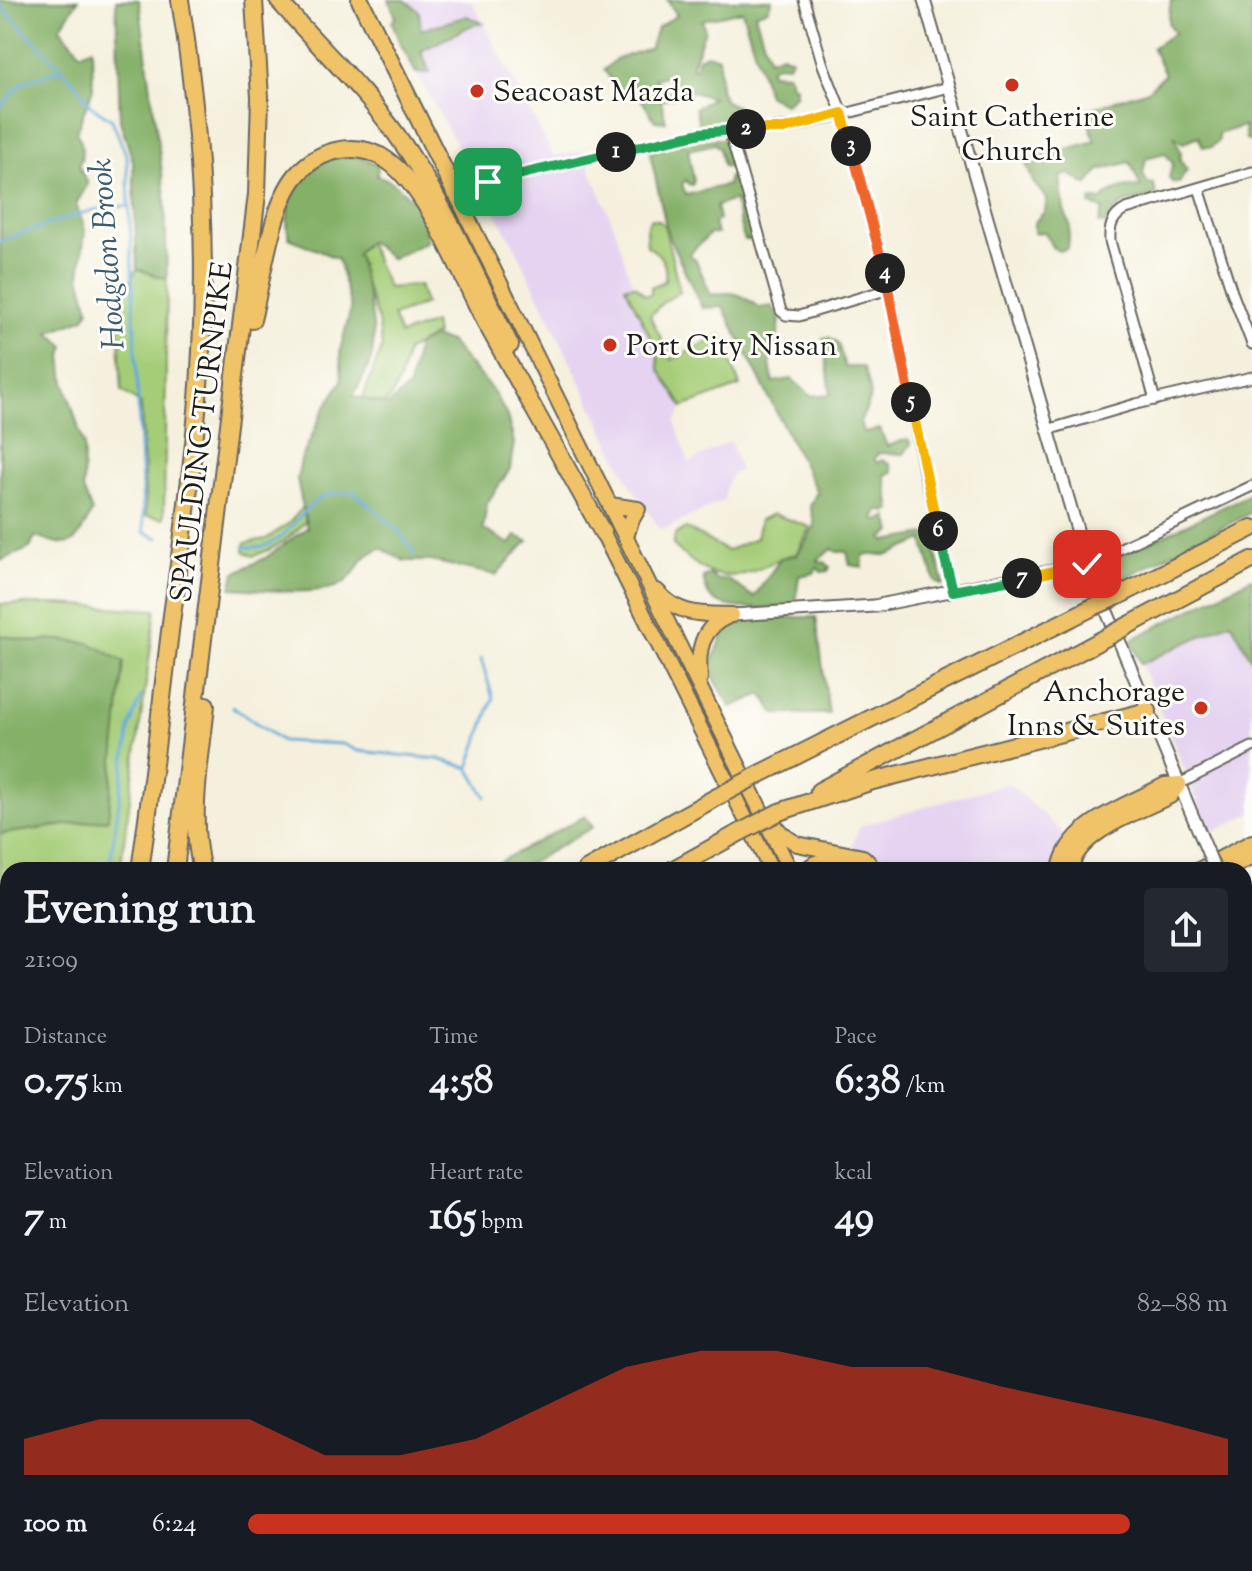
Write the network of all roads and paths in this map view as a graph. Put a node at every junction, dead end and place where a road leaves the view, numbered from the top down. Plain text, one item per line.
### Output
1 (180, 0) edge
2 (254, 0) edge
3 (360, 0) edge
4 (804, 0) edge
5 (924, 0) edge
6 (283, 6) edge
7 (949, 87) junction
8 (842, 113) junction
9 (729, 130) junction
10 (1252, 172) edge
11 (1199, 188) junction
12 (455, 192) junction
13 (889, 289) junction
14 (1252, 344) edge
15 (1252, 377) edge
16 (233, 395) junction
17 (1155, 400) junction
18 (1047, 430) junction
19 (223, 480) junction
20 (1252, 486) edge
21 (610, 505) junction
22 (1252, 528) edge
23 (603, 533) junction
24 (626, 537) junction
25 (1252, 560) edge
26 (1087, 564) junction
27 (647, 580) junction
28 (953, 591) junction
29 (732, 615) junction
30 (703, 694) junction
31 (1148, 711) junction
32 (1252, 747) edge
33 (1179, 784) junction
34 (756, 803) junction
35 (779, 812) junction
36 (1252, 842) edge
37 (141, 862) edge
38 (176, 862) edge
39 (201, 862) edge
40 (600, 862) edge
41 (686, 862) edge
42 (767, 862) edge
43 (786, 862) edge
44 (868, 862) edge
45 (1061, 862) edge
46 (1072, 862) edge
47 (1212, 862) edge
48 (1214, 862) edge

1 - 37 highway, SPAULDING TURNPIKE
2 - 16 highway, SPAULDING TURNPIKE
3 - 12 highway
4 - 8 street
5 - 7 street
6 - 23 highway
7 - 8 street
7 - 18 street
8 - 9 street
8 - 13 street
9 - 12 street
9 - 13 street
10 - 11 street
11 - 14 street
11 - 17 street
12 - 21 main road
13 - 28 street
15 - 17 street
16 - 19 highway, SPAULDING TURNPIKE
16 - 23 highway
17 - 18 street
18 - 26 street
19 - 38 highway, SPAULDING TURNPIKE
19 - 39 highway
20 - 26 street
21 - 24 main road
21 - 24 main road
22 - 40 highway, bridge
23 - 42 main road
24 - 27 main road
25 - 35 highway, bridge
26 - 28 street
26 - 31 street
27 - 29 main road
27 - 30 main road
28 - 29 street
29 - 30 main road
30 - 34 main road
31 - 33 street
31 - 35 highway
32 - 33 street
33 - 45 main road
33 - 46 main road
33 - 47 street, bridge
34 - 43 main road
34 - 44 main road
35 - 41 highway, bridge
36 - 48 main road

